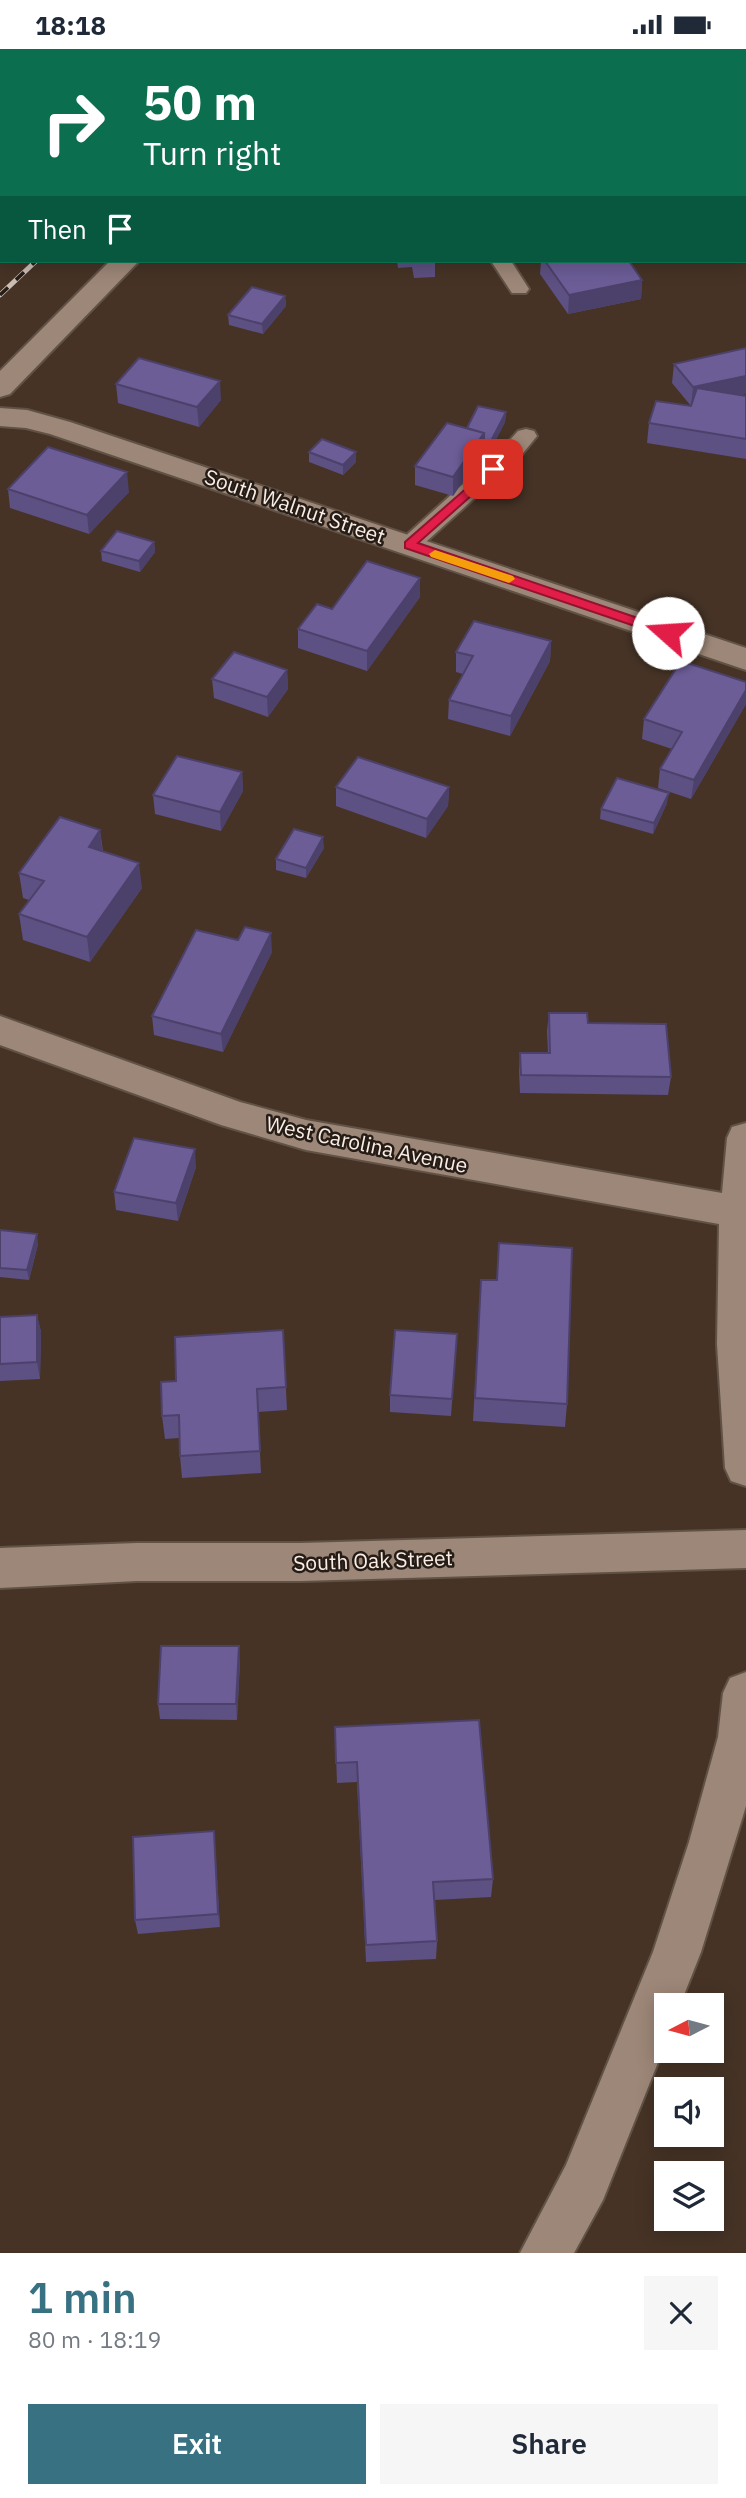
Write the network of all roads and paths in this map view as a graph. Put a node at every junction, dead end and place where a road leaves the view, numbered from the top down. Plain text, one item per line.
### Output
1 (123, 263) edge
2 (502, 263) edge
3 (519, 289) dead end
4 (0, 388) edge
5 (0, 417) edge
6 (526, 436) dead end
7 (409, 545) junction
8 (746, 659) edge
9 (0, 1030) edge
10 (746, 1137) edge
11 (742, 1213) edge
12 (746, 1468) edge
13 (746, 1549) edge
14 (0, 1568) edge
15 (746, 1693) edge
16 (545, 2253) edge

1 - 4 street
2 - 3 lane
5 - 7 street, South Walnut Street
6 - 7 lane
7 - 8 street, South Walnut Street
9 - 11 street, West Carolina Avenue
10 - 11 street
11 - 12 street
13 - 14 street, South Oak Street
15 - 16 street

